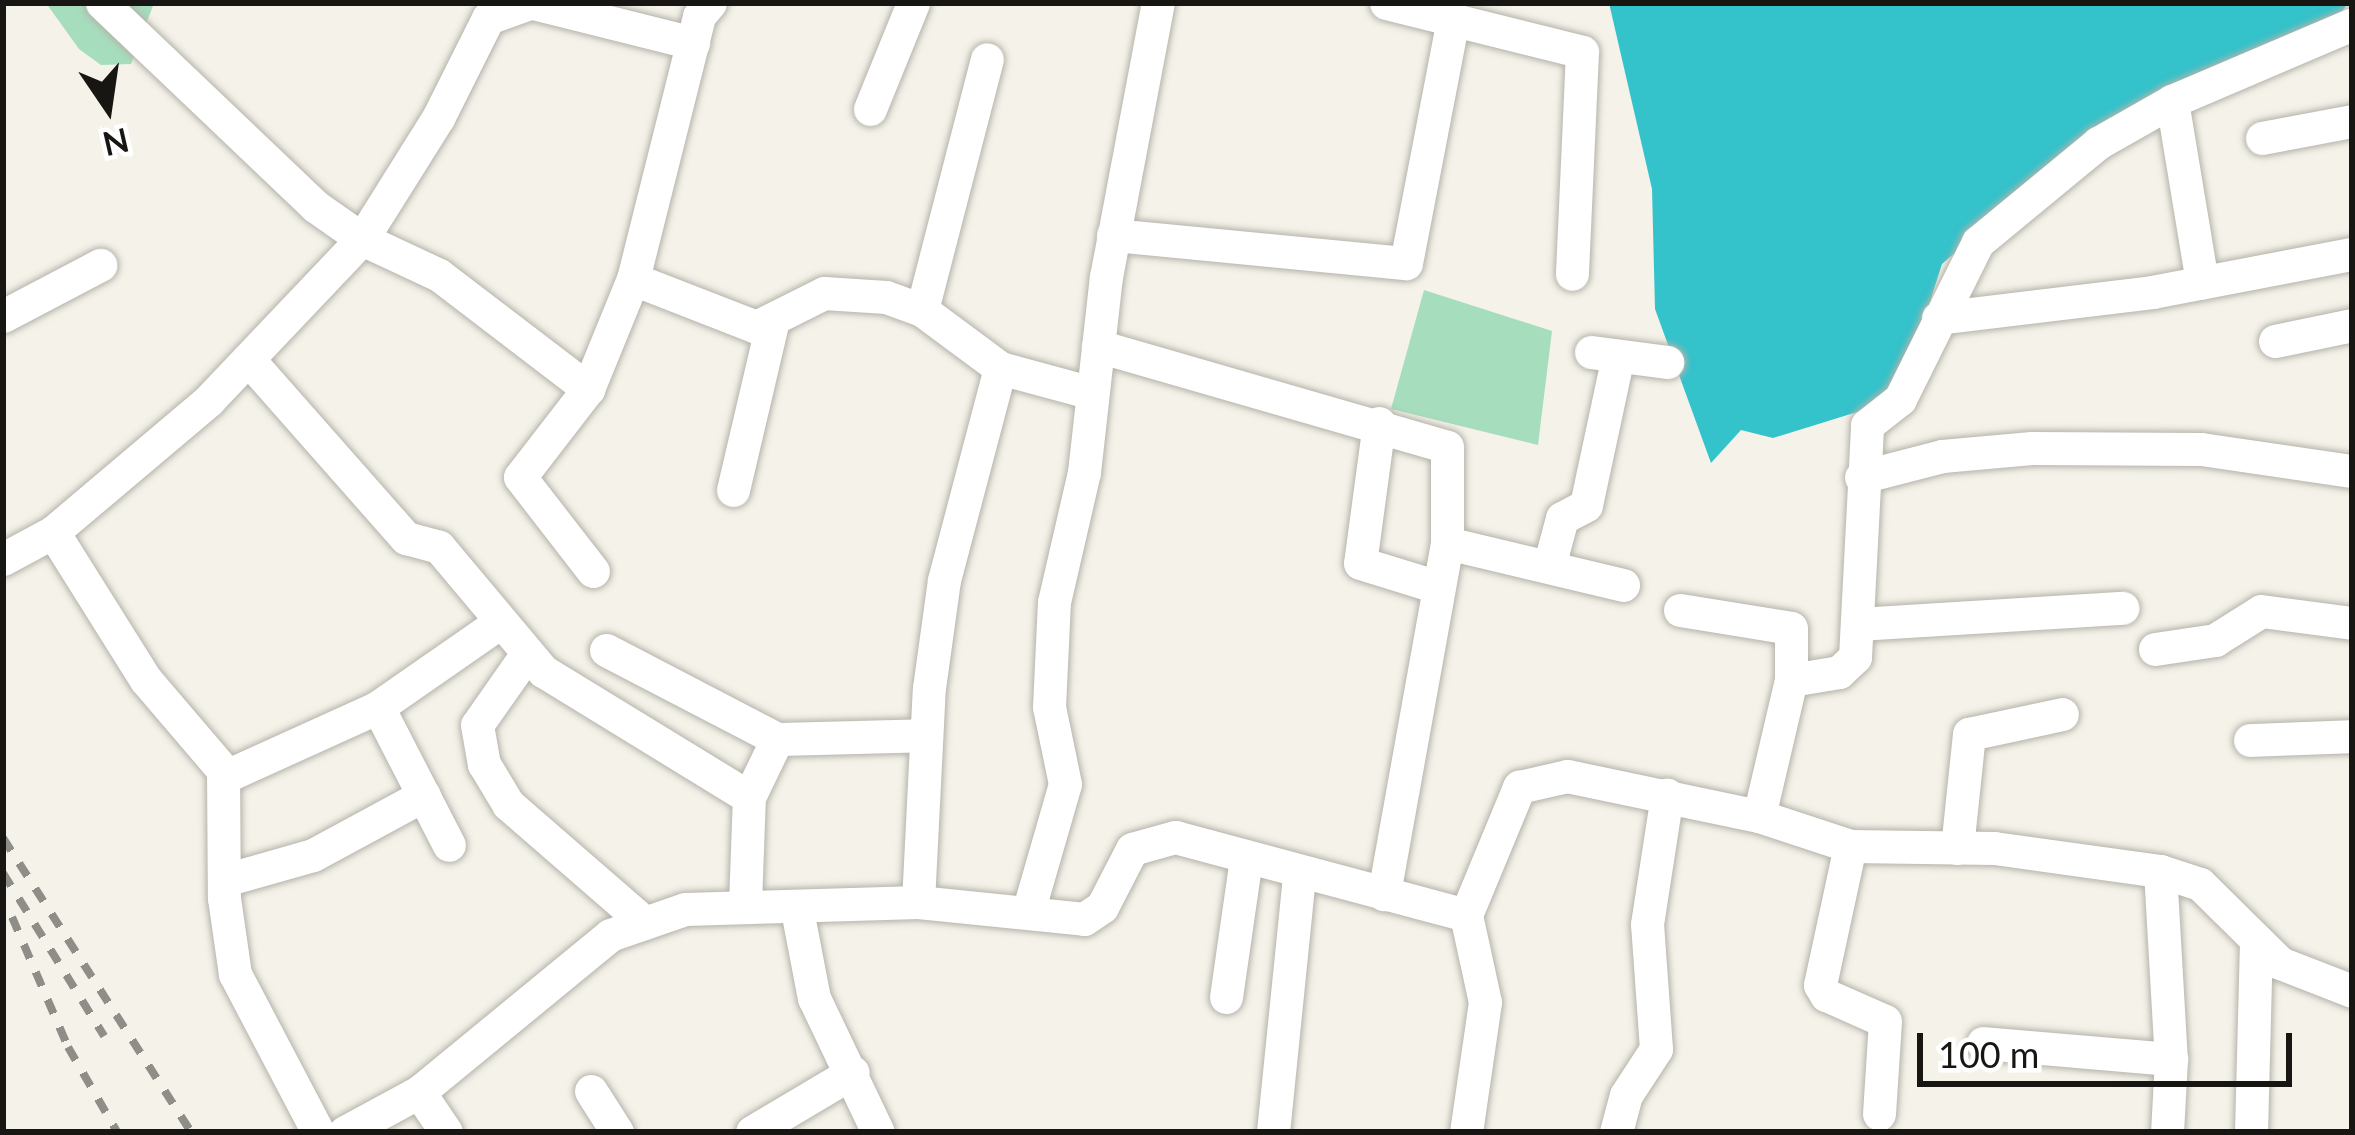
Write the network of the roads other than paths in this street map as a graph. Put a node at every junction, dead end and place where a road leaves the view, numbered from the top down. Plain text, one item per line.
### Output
1 (102, 3) edge
2 (531, 3) edge
3 (710, 3) edge
4 (913, 3) edge
5 (1158, 3) edge
6 (1386, 3) edge
7 (1462, 14) edge
8 (2351, 27) edge
9 (693, 44) junction
10 (987, 58) dead end
11 (2172, 101) junction
12 (870, 109) dead end
13 (2352, 121) edge
14 (2262, 138) dead end
15 (1113, 235) junction
16 (362, 239) junction
17 (2352, 254) edge
18 (100, 265) dead end
19 (1572, 274) dead end
20 (633, 279) junction
21 (2202, 283) junction
22 (922, 310) junction
23 (3, 316) edge
24 (1938, 318) junction
25 (772, 324) junction
26 (2352, 326) edge
27 (2275, 341) dead end
28 (1098, 346) junction
29 (248, 359) junction
30 (1667, 362) dead end
31 (1000, 368) junction
32 (588, 389) junction
33 (1092, 393) junction
34 (1379, 424) junction
35 (2352, 471) edge
36 (1861, 477) junction
37 (733, 490) dead end
38 (53, 532) junction
39 (1447, 543) junction
40 (3, 559) edge
41 (1549, 566) junction
42 (593, 571) dead end
43 (1623, 585) dead end
44 (1438, 587) junction
45 (2122, 608) dead end
46 (1680, 610) dead end
47 (2352, 623) edge
48 (1858, 624) junction
49 (496, 625) junction
50 (2155, 649) dead end
51 (606, 650) dead end
52 (526, 655) junction
53 (1791, 680) junction
54 (378, 706) junction
55 (2062, 714) dead end
56 (926, 735) junction
57 (2352, 736) edge
58 (777, 740) junction
59 (2250, 740) dead end
60 (224, 777) junction
61 (424, 795) junction
62 (1667, 795) junction
63 (748, 797) junction
64 (1759, 816) junction
65 (449, 845) dead end
66 (1850, 846) junction
67 (1957, 848) junction
68 (1246, 858) junction
69 (2160, 871) junction
70 (1299, 875) junction
71 (225, 880) junction
72 (1384, 893) junction
73 (918, 902) junction
74 (745, 904) junction
75 (797, 910) junction
76 (1028, 912) junction
77 (1466, 915) junction
78 (645, 923) junction
79 (2257, 943) junction
80 (2352, 992) edge
81 (1226, 997) dead end
82 (1983, 1043) dead end
83 (2171, 1059) junction
84 (853, 1072) junction
85 (591, 1091) dead end
86 (419, 1092) junction
87 (1880, 1114) dead end
88 (319, 1132) edge
89 (345, 1132) edge
90 (446, 1132) edge
91 (617, 1132) edge
92 (752, 1132) edge
93 (878, 1132) edge
94 (1273, 1132) edge
95 (1466, 1132) edge
96 (1616, 1132) edge
97 (2167, 1132) edge
98 (2251, 1132) edge

1 - 16 street
2 - 9 street
2 - 16 street
3 - 9 street
4 - 12 street
5 - 15 street
6 - 7 street
7 - 15 street
7 - 19 street
8 - 11 street
9 - 20 street
10 - 22 street
11 - 21 street
11 - 24 street
13 - 14 street
15 - 28 street
16 - 29 street
16 - 32 street
17 - 21 street
18 - 23 street
20 - 25 street
20 - 32 street
21 - 24 street
22 - 25 street
22 - 31 street
24 - 36 street
25 - 37 street
26 - 27 street
28 - 33 street
28 - 34 street
29 - 38 street
29 - 49 street
30 - 41 street
31 - 33 street
31 - 56 street
32 - 42 street
33 - 76 street
34 - 39 street
34 - 44 street
35 - 36 street
36 - 48 street
38 - 40 street
38 - 60 street
39 - 41 street
39 - 44 street
41 - 43 street
44 - 72 street
45 - 48 street
46 - 53 street
47 - 50 street
48 - 53 street
49 - 52 street
49 - 54 street
51 - 58 street
52 - 63 street
52 - 78 street
53 - 64 street
54 - 60 street
54 - 61 street
55 - 67 street
56 - 58 street
56 - 73 street
57 - 59 street
58 - 63 street
60 - 71 street
61 - 65 street
61 - 71 street
62 - 64 street
62 - 77 street
62 - 96 street
63 - 74 street
64 - 66 street
66 - 67 street
66 - 87 street
67 - 69 street
68 - 70 street
68 - 76 street
68 - 81 street
69 - 79 street
69 - 83 street
70 - 72 street
70 - 94 street
71 - 88 street
72 - 77 street
73 - 75 street
73 - 76 street
74 - 75 street
74 - 78 street
75 - 84 street
77 - 95 street
78 - 86 street
79 - 80 street
79 - 98 street
82 - 83 street
83 - 97 street
84 - 92 street
84 - 93 street
85 - 91 street
86 - 89 street
86 - 90 street

